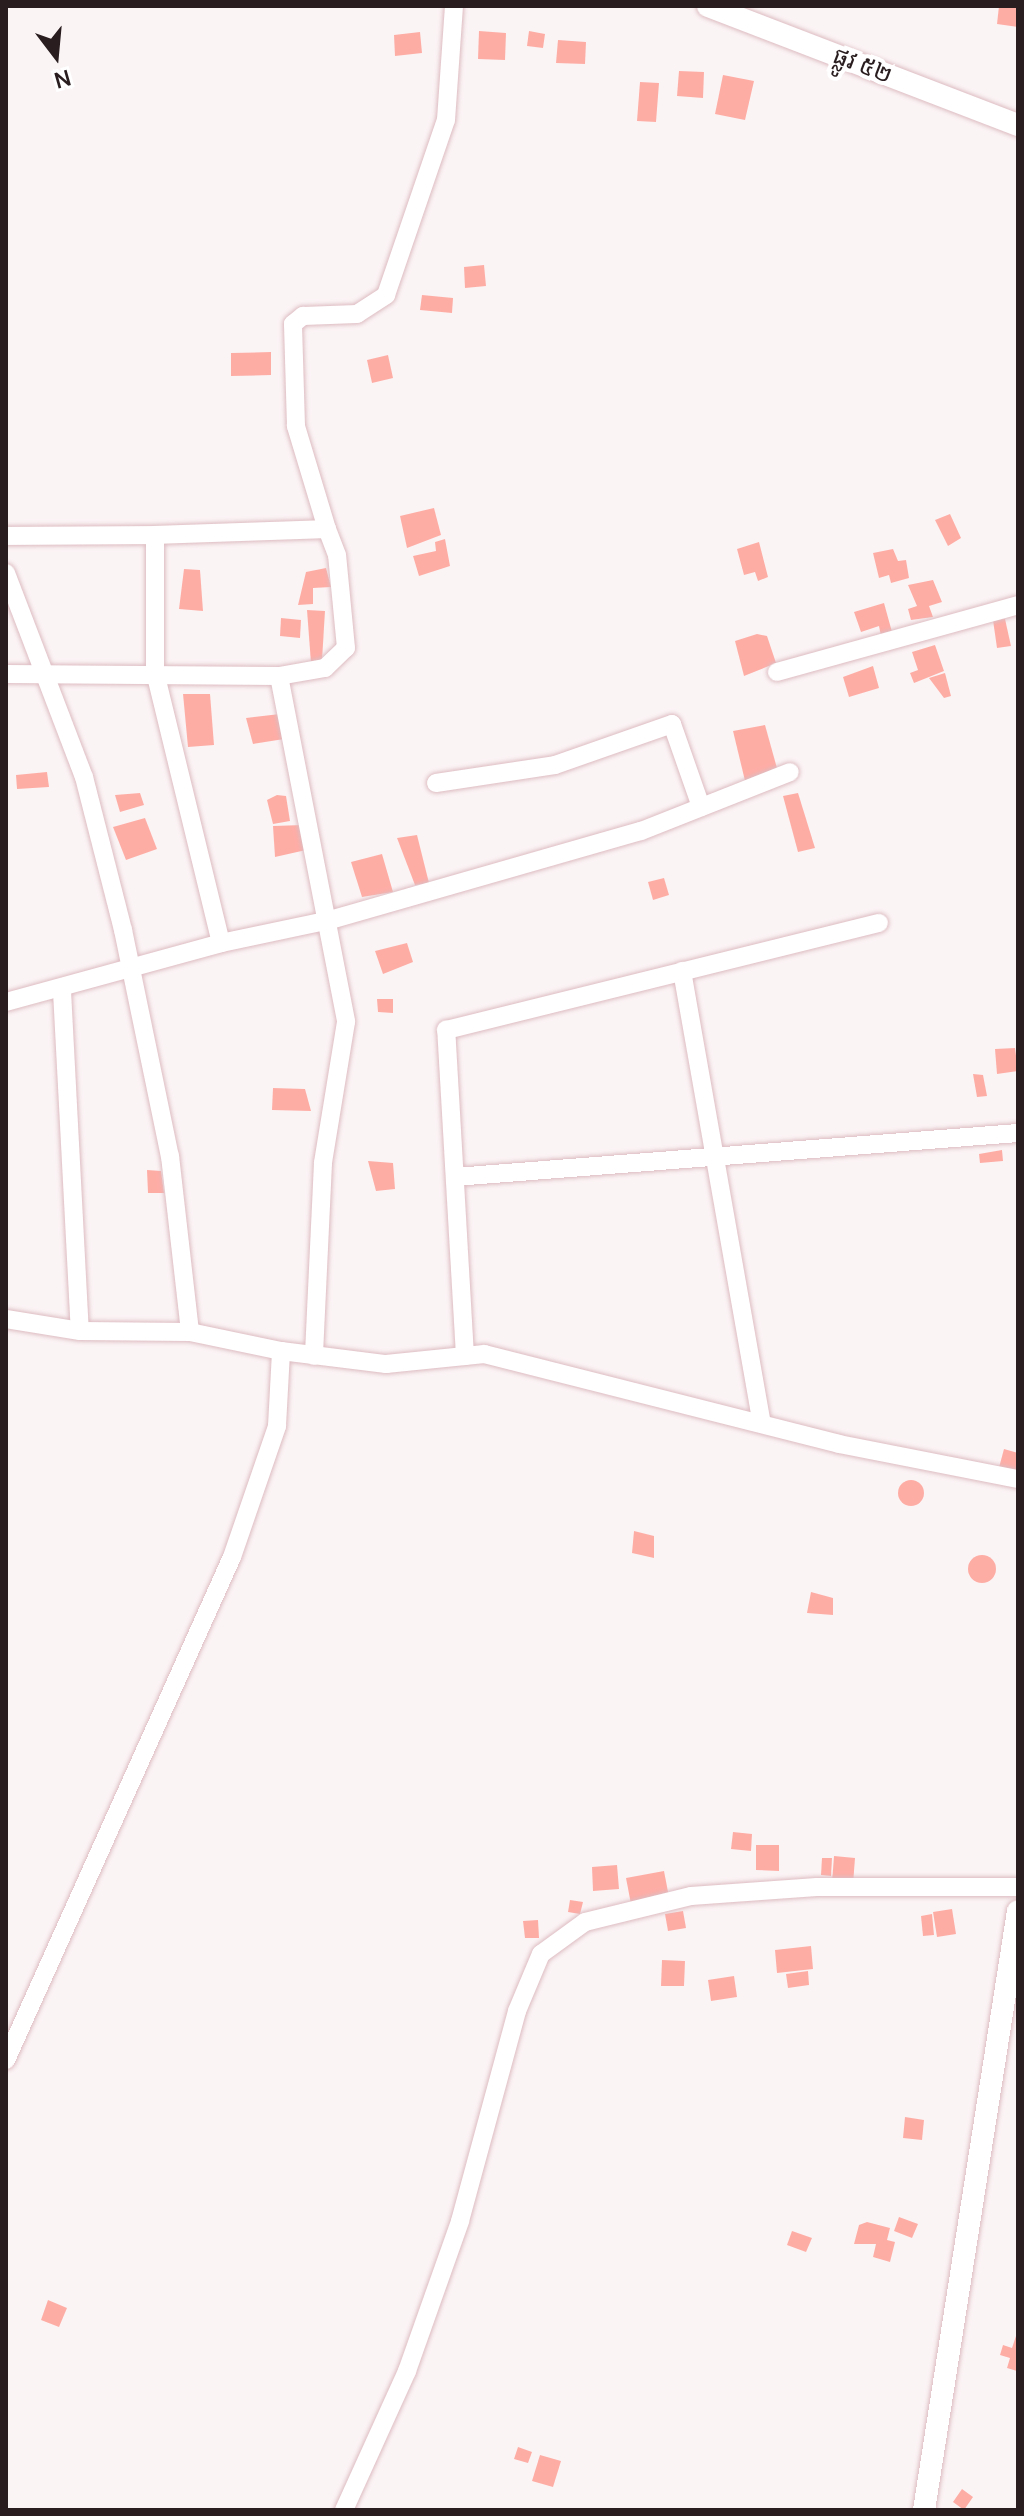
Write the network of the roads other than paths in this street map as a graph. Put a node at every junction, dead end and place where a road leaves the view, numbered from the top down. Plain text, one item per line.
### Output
1 (454, 6) edge
2 (708, 6) edge
3 (1018, 125) edge
4 (327, 529) junction
5 (155, 535) junction
6 (6, 536) edge
7 (6, 573) edge
8 (1018, 605) edge
9 (155, 672) junction
10 (777, 672) dead end
11 (6, 674) edge
12 (46, 675) junction
13 (279, 676) junction
14 (790, 772) dead end
15 (436, 783) dead end
16 (701, 807) junction
17 (330, 920) junction
18 (879, 923) dead end
19 (221, 943) junction
20 (130, 970) junction
21 (682, 971) junction
22 (62, 991) junction
23 (6, 1002) edge
24 (1018, 1133) edge
25 (715, 1157) junction
26 (455, 1177) junction
27 (6, 1319) edge
28 (80, 1331) junction
29 (190, 1332) junction
30 (281, 1351) junction
31 (314, 1356) junction
32 (465, 1356) junction
33 (762, 1423) junction
34 (1018, 1479) edge
35 (1018, 1887) edge
36 (1018, 1911) edge
37 (6, 2060) edge
38 (344, 2510) edge
39 (924, 2510) edge

1 - 4 street
2 - 3 street, ផ្លូវ ៥២
4 - 5 street
4 - 13 street
5 - 6 street
5 - 9 street
7 - 12 street
8 - 10 street
9 - 12 street
9 - 13 street
9 - 19 street
11 - 12 street
12 - 20 street
13 - 17 street
14 - 16 street
15 - 16 street
16 - 17 street
17 - 19 street
17 - 31 street
18 - 21 street
19 - 20 street
20 - 22 street
20 - 29 street
21 - 25 street
21 - 26 street
22 - 23 street
22 - 28 street
24 - 25 street
25 - 26 street
25 - 33 street
26 - 32 street
27 - 28 street
28 - 29 street
29 - 30 street
30 - 31 street
30 - 37 street
31 - 32 street
32 - 33 street
33 - 34 street
35 - 38 street
36 - 39 street

